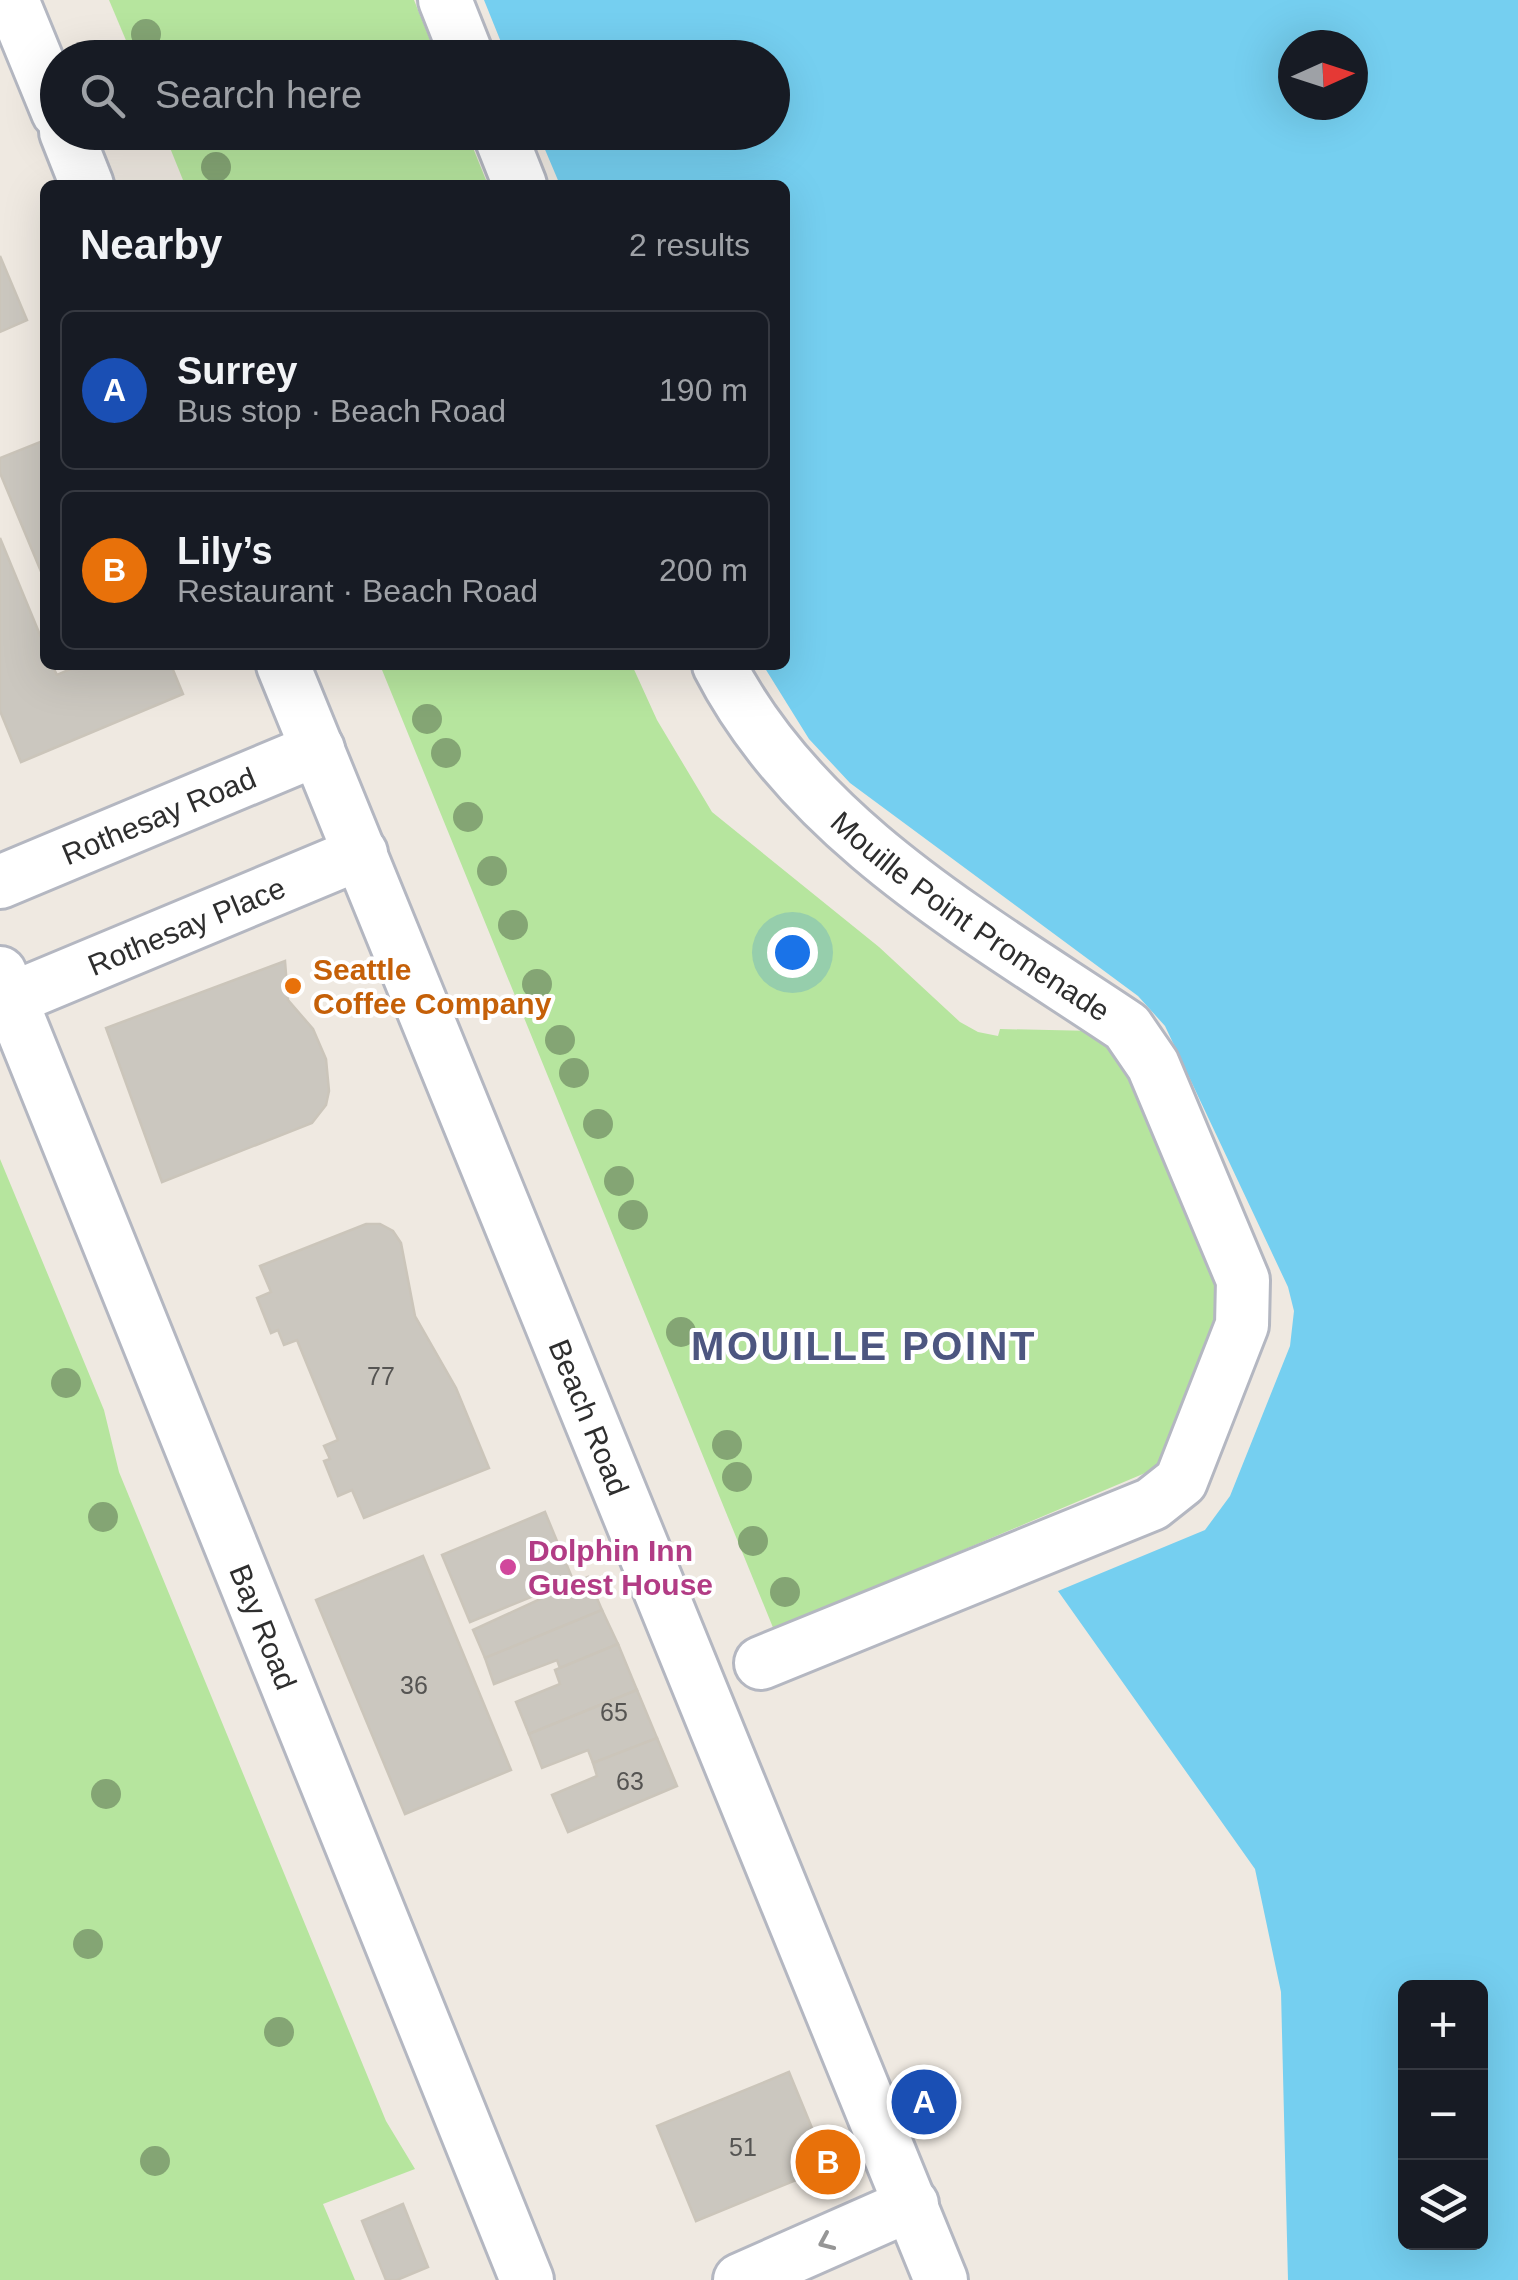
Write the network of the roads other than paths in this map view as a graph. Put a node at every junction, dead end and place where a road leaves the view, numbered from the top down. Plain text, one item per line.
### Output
1 (12, 0) edge
2 (445, 0) edge
3 (461, 40) edge
4 (40, 68) edge
5 (73, 150) edge
6 (505, 150) edge
7 (86, 180) edge
8 (518, 180) edge
9 (285, 670) edge
10 (722, 670) edge
11 (318, 750) junction
12 (360, 853) junction
13 (0, 882) edge
14 (6, 986) edge
15 (761, 1663) dead end
16 (912, 2204) junction
17 (527, 2280) edge
18 (740, 2280) edge
19 (941, 2280) edge

1 - 4 street
2 - 3 street
5 - 7 street
6 - 8 street
9 - 11 street, Beach Road
10 - 15 street, Mouille Point Promenade
11 - 12 street, Beach Road
11 - 13 street, Rothesay Road
12 - 14 street, Rothesay Place
12 - 16 street, Beach Road
14 - 17 street, Bay Road
16 -> 18 street
16 - 19 street, Beach Road

